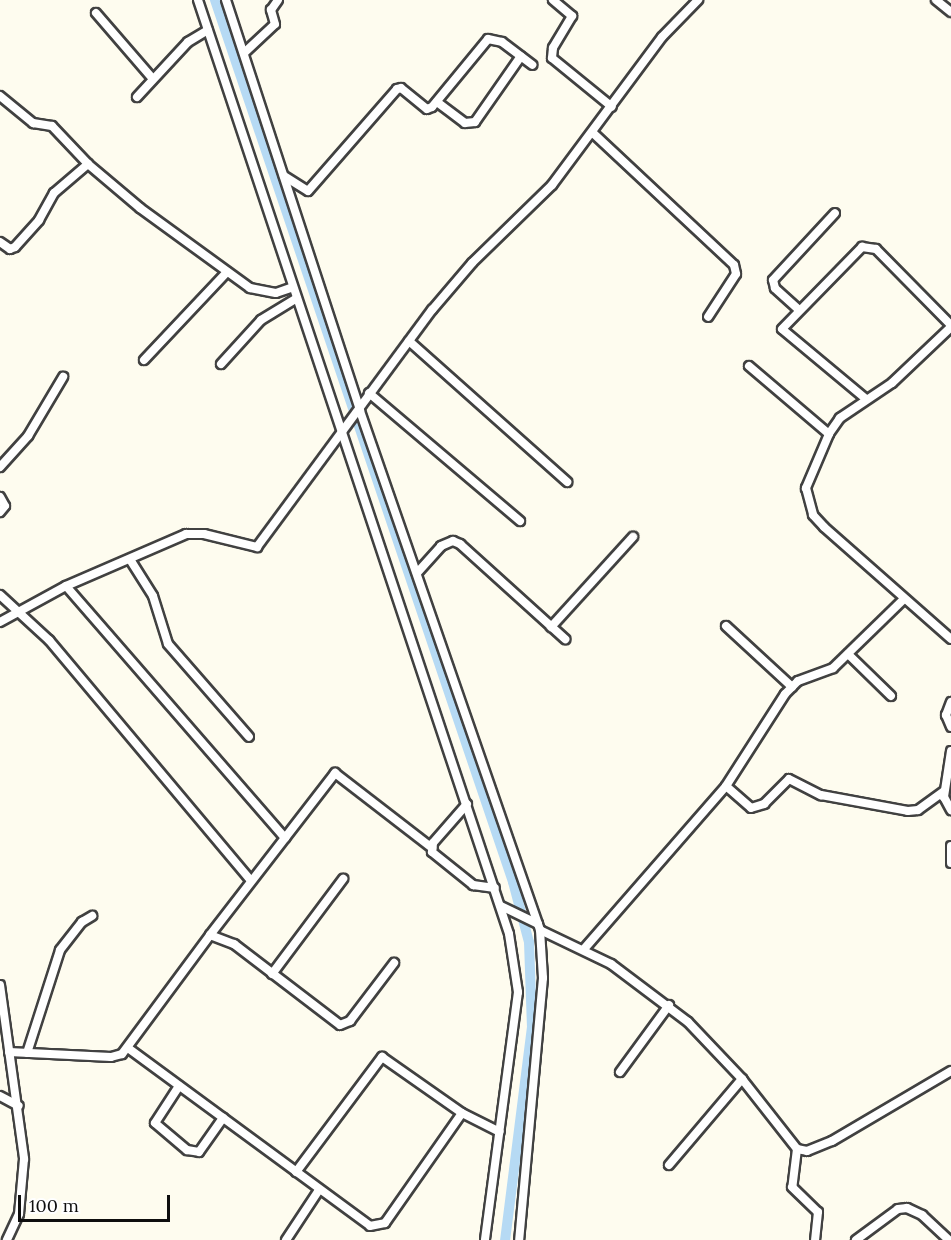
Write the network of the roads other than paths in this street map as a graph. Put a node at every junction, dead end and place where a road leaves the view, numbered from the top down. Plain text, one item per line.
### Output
1 (198, 0) edge
2 (226, 0) edge
3 (278, 0) edge
4 (553, 0) edge
5 (698, 0) edge
6 (936, 0) edge
7 (951, 12) edge
8 (96, 13) dead end
9 (208, 30) junction
10 (244, 52) junction
11 (521, 56) junction
12 (532, 65) dead end
13 (153, 79) junction
14 (0, 96) edge
15 (137, 97) dead end
16 (437, 102) junction
17 (612, 107) junction
18 (593, 133) junction
19 (88, 164) junction
20 (283, 176) junction
21 (835, 213) dead end
22 (0, 242) edge
23 (227, 272) junction
24 (293, 287) junction
25 (297, 298) junction
26 (798, 309) junction
27 (708, 317) dead end
28 (951, 326) edge
29 (409, 341) junction
30 (144, 360) dead end
31 (221, 364) dead end
32 (749, 366) dead end
33 (63, 377) dead end
34 (369, 393) junction
35 (866, 399) junction
36 (360, 411) junction
37 (829, 434) junction
38 (343, 435) junction
39 (0, 468) edge
40 (567, 482) dead end
41 (0, 497) edge
42 (0, 512) edge
43 (520, 521) dead end
44 (633, 537) dead end
45 (131, 561) junction
46 (417, 573) junction
47 (66, 586) junction
48 (0, 595) edge
49 (903, 600) junction
50 (20, 614) junction
51 (0, 622) edge
52 (726, 626) dead end
53 (551, 627) junction
54 (565, 639) dead end
55 (951, 639) edge
56 (848, 654) junction
57 (792, 687) junction
58 (891, 696) dead end
59 (951, 702) edge
60 (951, 727) edge
61 (249, 737) dead end
62 (951, 751) edge
63 (726, 786) junction
64 (944, 791) junction
65 (466, 804) junction
66 (951, 810) edge
67 (285, 838) junction
68 (951, 846) edge
69 (432, 848) junction
70 (951, 863) edge
71 (344, 879) dead end
72 (251, 881) junction
73 (495, 888) junction
74 (504, 908) junction
75 (92, 916) dead end
76 (536, 925) junction
77 (210, 934) junction
78 (584, 949) junction
79 (394, 963) dead end
80 (272, 974) junction
81 (0, 985) edge
82 (669, 1005) junction
83 (128, 1048) junction
84 (9, 1052) junction
85 (27, 1053) junction
86 (951, 1071) edge
87 (620, 1072) dead end
88 (742, 1079) junction
89 (179, 1086) junction
90 (0, 1096) edge
91 (19, 1106) junction
92 (462, 1113) junction
93 (223, 1118) junction
94 (500, 1132) junction
95 (797, 1149) junction
96 (669, 1165) dead end
97 (296, 1172) junction
98 (319, 1190) junction
99 (7, 1240) edge
100 (286, 1240) edge
101 (485, 1240) edge
102 (519, 1240) edge
103 (815, 1240) edge
104 (856, 1240) edge
105 (949, 1240) edge

1 - 9 street
2 - 10 street
3 - 10 street
4 - 17 street
5 - 17 street
6 - 7 street
8 - 13 street
9 - 13 street
9 - 24 street
10 - 20 street
11 - 12 street
11 - 16 street
11 - 16 street
13 - 15 street
14 - 19 street
16 - 20 street
17 - 18 street
18 - 27 street
18 - 29 street
19 - 22 street
19 - 23 street
20 - 36 street
21 - 26 street
23 - 24 street
23 - 30 street
24 - 25 street
25 - 31 street
25 - 38 street
26 - 28 street
26 - 35 street
28 - 35 street
29 - 34 street
29 - 40 street
32 - 37 street
33 - 39 street
34 - 36 street
34 - 43 street
35 - 37 street
36 - 38 street
36 - 46 street
37 - 49 street
38 - 45 street
38 - 65 street
41 - 42 street
44 - 53 street
45 - 47 street
45 - 61 street
46 - 53 street
46 - 76 street
47 - 50 street
47 - 67 street
48 - 50 street
49 - 55 street
49 - 56 street
50 - 51 street
50 - 72 street
52 - 57 street
53 - 54 street
56 - 57 street
56 - 58 street
57 - 63 street
59 - 60 street
62 - 64 street
63 - 64 street
63 - 78 street
64 - 66 street
65 - 69 street
65 - 73 street
67 - 69 street
67 - 72 street
68 - 70 street
69 - 73 street
71 - 80 street
72 - 77 street
73 - 74 street
74 - 76 street
74 - 94 street
75 - 85 street
76 - 78 street
76 - 102 street
77 - 80 street
77 - 83 street
78 - 82 street
79 - 80 street
81 - 84 street
82 - 87 street
82 - 88 street
83 - 85 street
83 - 89 street
84 - 85 street
84 - 91 street
86 - 95 street
88 - 95 street
88 - 96 street
89 - 93 street
89 - 93 street
90 - 91 street
91 - 99 street
92 - 94 street
92 - 97 street
92 - 98 street
93 - 97 street
94 - 101 street
95 - 103 street
97 - 98 street
98 - 100 street
104 - 105 street

